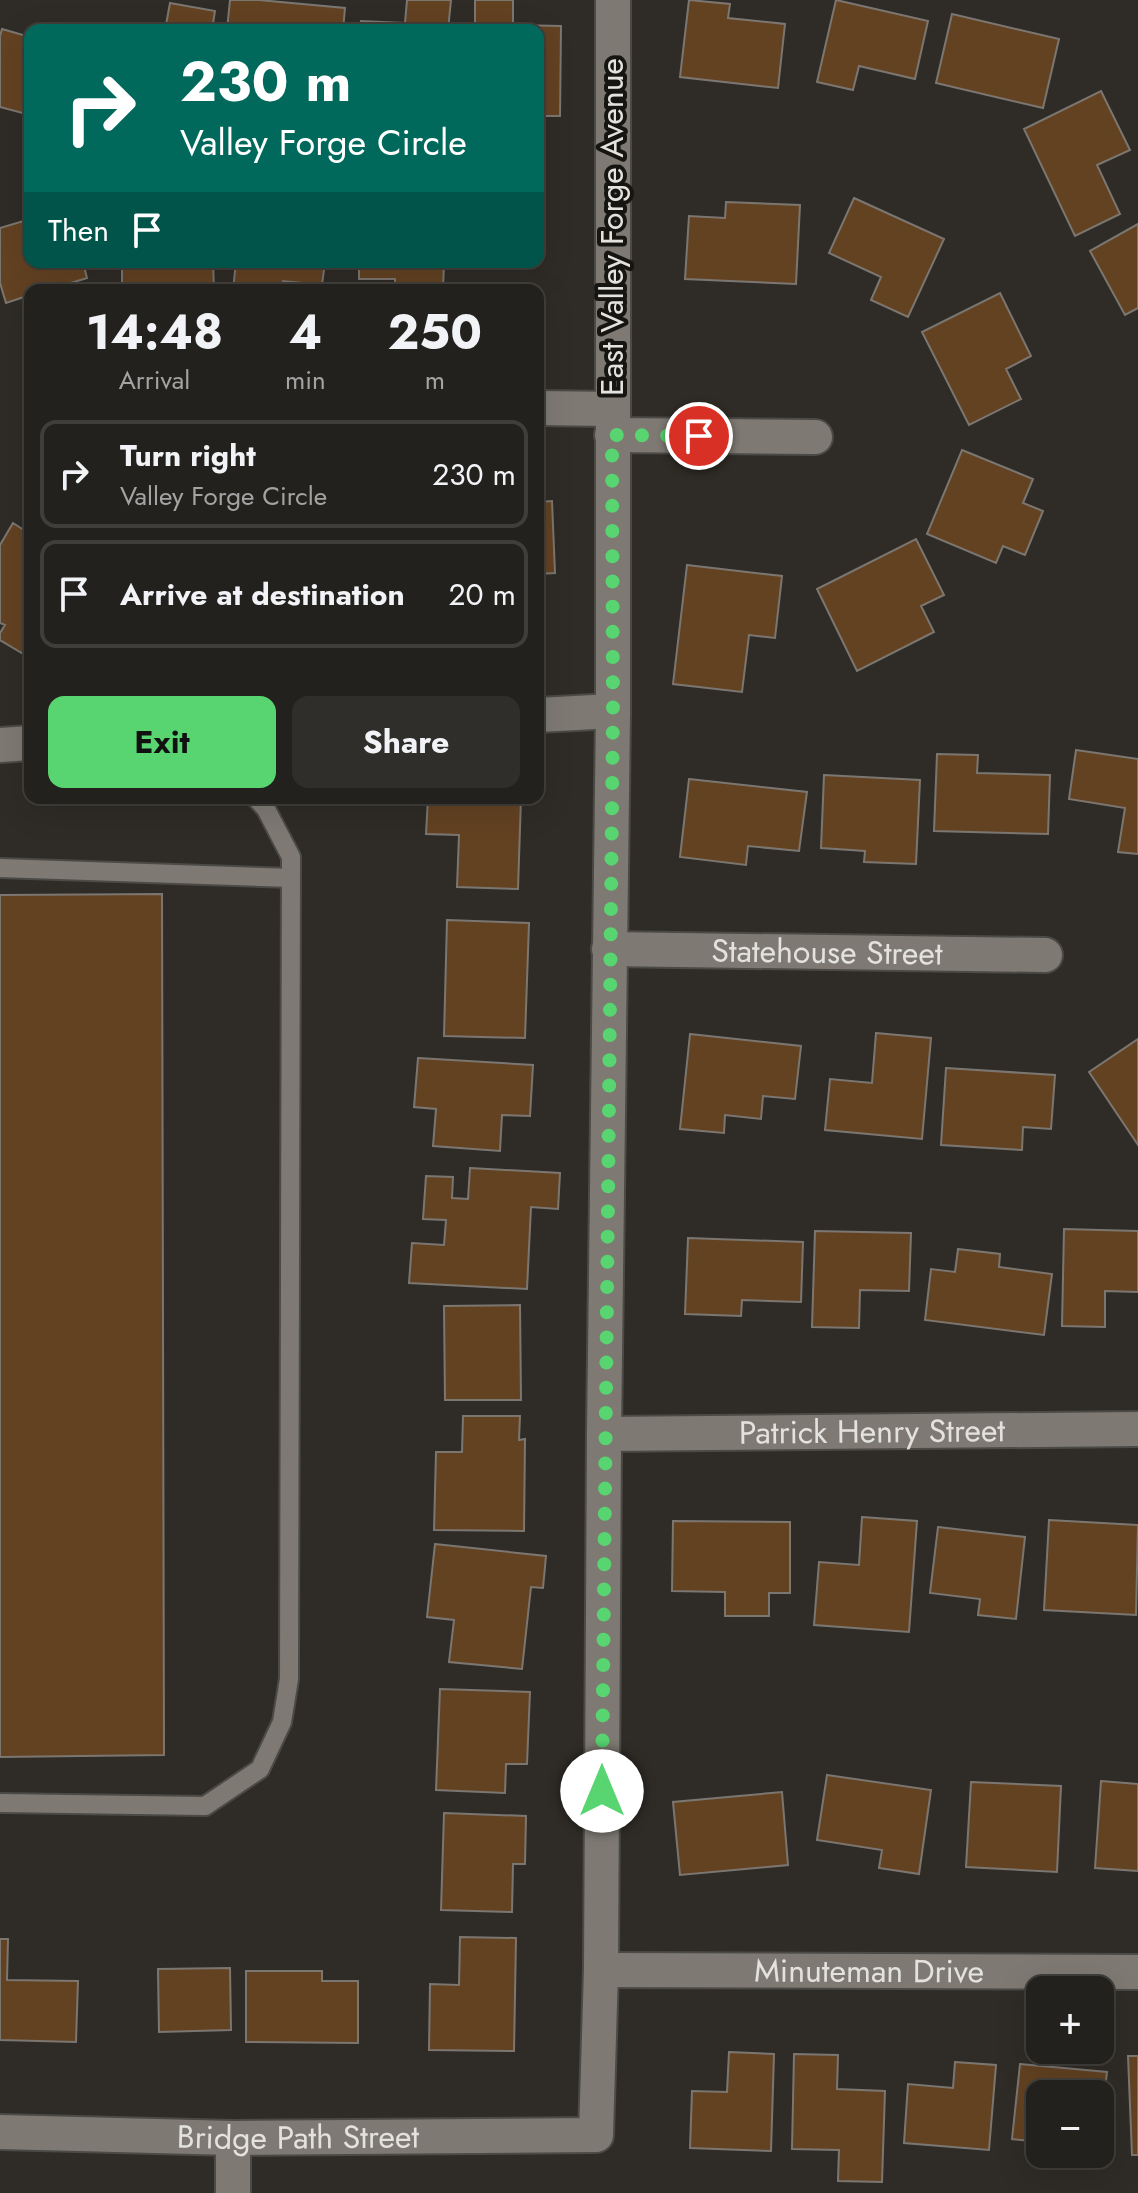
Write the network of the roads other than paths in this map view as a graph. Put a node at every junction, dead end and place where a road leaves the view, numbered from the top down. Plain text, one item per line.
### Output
1 (613, 0) edge
2 (544, 409) edge
3 (612, 422) junction
4 (815, 437) dead end
5 (613, 711) junction
6 (544, 715) edge
7 (24, 743) edge
8 (0, 745) edge
9 (261, 804) edge
10 (0, 868) edge
11 (291, 878) junction
12 (609, 949) junction
13 (1045, 955) dead end
14 (1138, 1429) edge
15 (604, 1434) junction
16 (0, 1803) edge
17 (601, 1970) junction
18 (1138, 1972) edge
19 (0, 2132) edge
20 (596, 2135) joint
21 (233, 2138) junction
22 (233, 2193) edge

1 - 3 street, East Valley Forge Avenue
2 - 3 street
3 - 4 street
3 - 5 street, East Valley Forge Avenue
5 - 6 street
5 - 12 street, East Valley Forge Avenue
7 - 8 street
9 - 11 lane
10 - 11 lane
11 - 16 lane
12 - 13 street, Statehouse Street
12 - 15 street, East Valley Forge Avenue
14 - 15 street, Patrick Henry Street
15 - 17 street, East Valley Forge Avenue
17 - 18 street, Minuteman Drive
17 - 20 street, East Valley Forge Avenue
19 - 21 street, Bridge Path Street
20 - 21 street, Bridge Path Street
21 - 22 street

